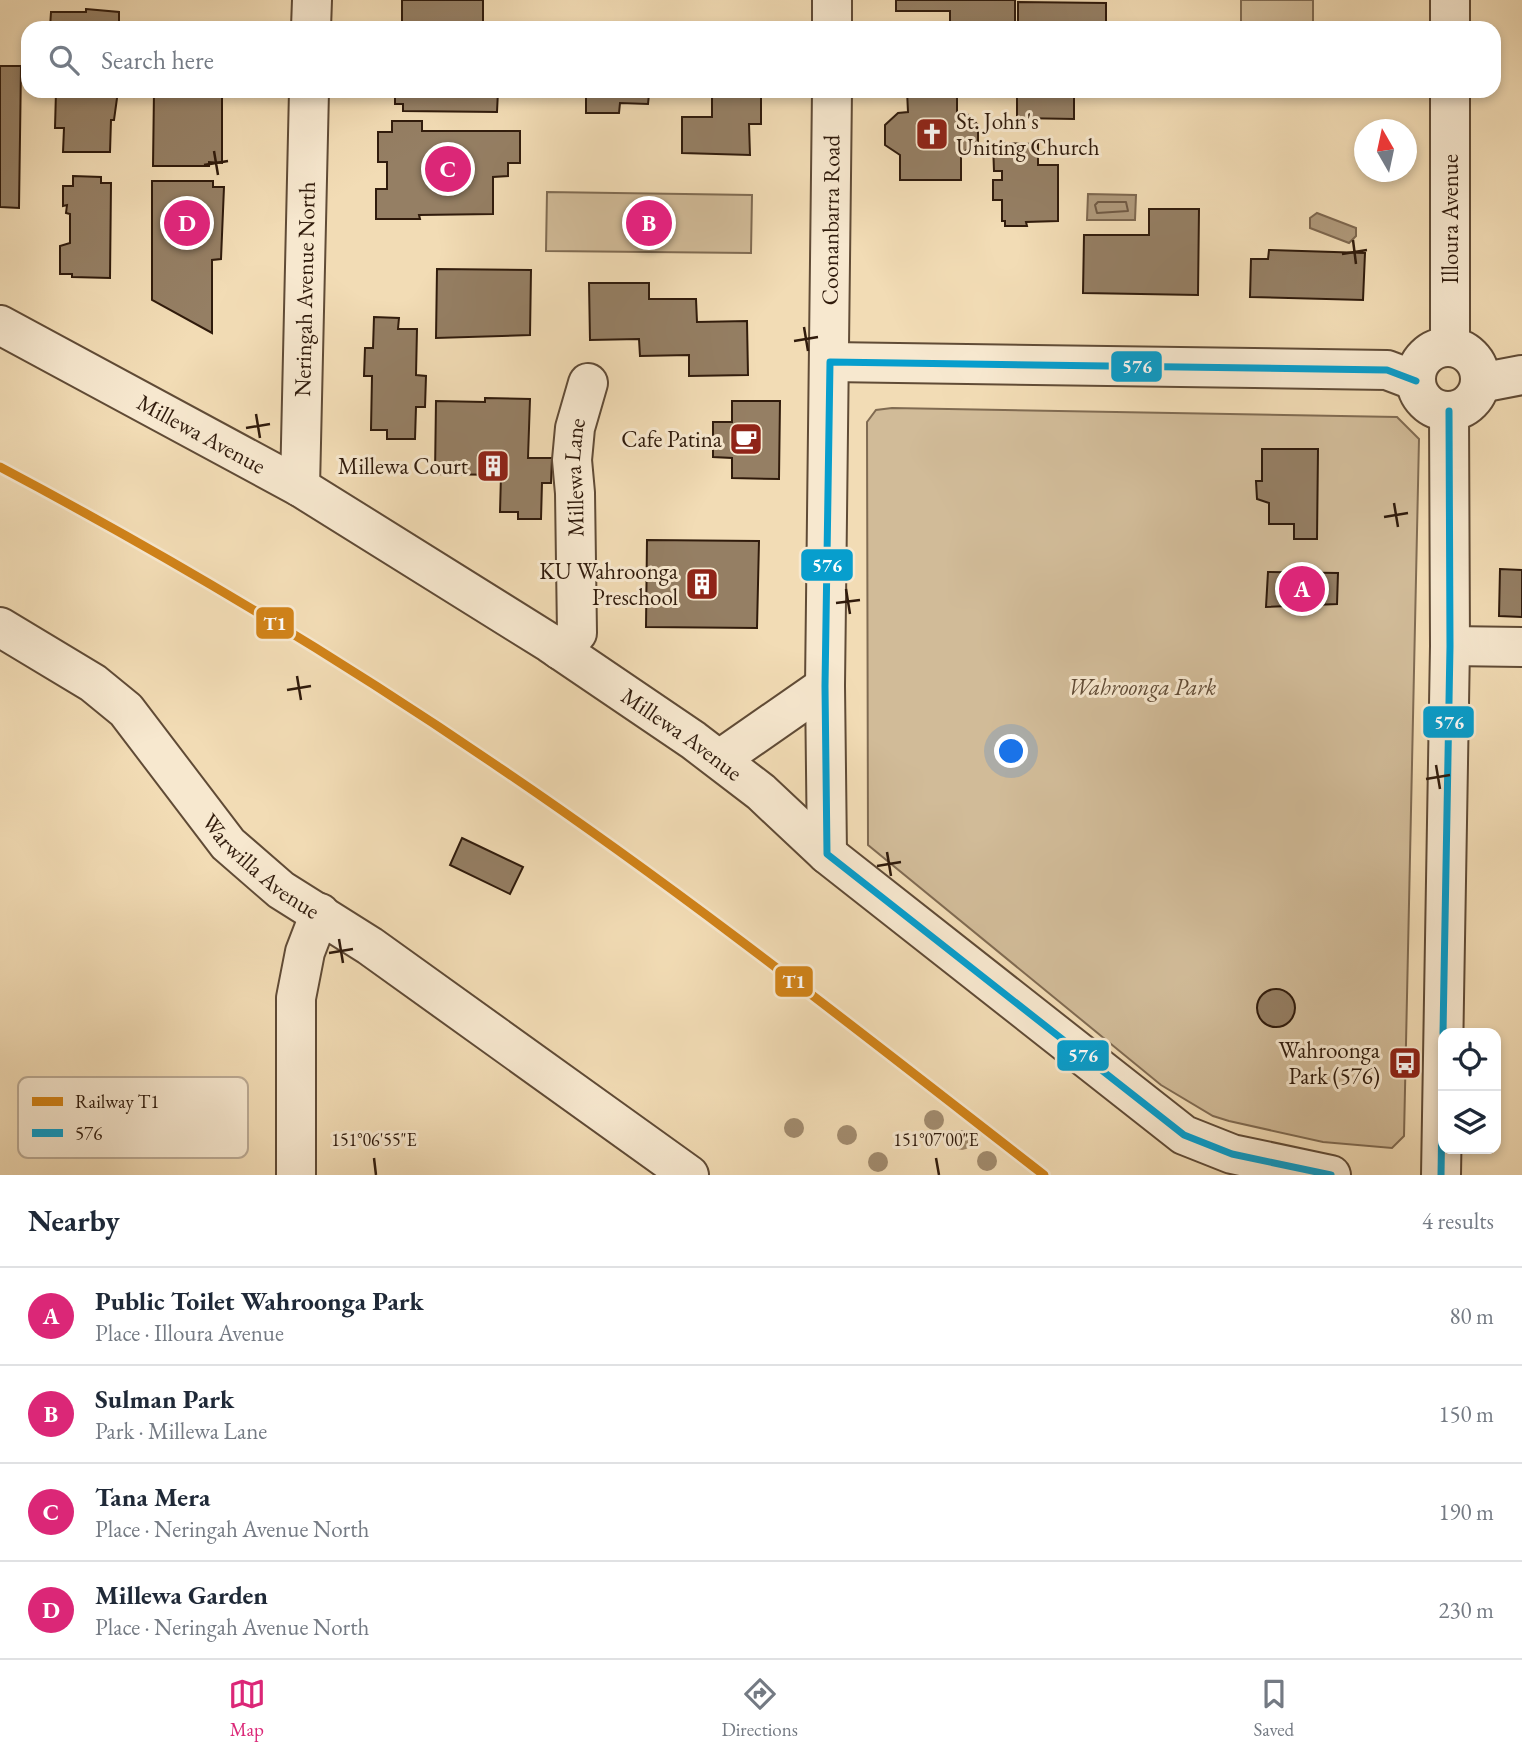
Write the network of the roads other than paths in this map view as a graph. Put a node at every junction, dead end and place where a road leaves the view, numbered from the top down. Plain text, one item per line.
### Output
1 (312, 0) edge
2 (832, 0) edge
3 (1450, 0) edge
4 (311, 21) edge
5 (832, 21) edge
6 (1450, 21) edge
7 (309, 98) edge
8 (832, 98) edge
9 (1450, 98) edge
10 (0, 325) edge
11 (1450, 347) junction
12 (830, 362) junction
13 (1522, 375) edge
14 (1416, 381) junction
15 (588, 383) dead end
16 (1480, 383) junction
17 (1450, 411) junction
18 (300, 487) junction
19 (0, 627) edge
20 (1450, 646) junction
21 (1522, 647) edge
22 (560, 650) junction
23 (825, 686) junction
24 (720, 759) junction
25 (827, 854) junction
26 (320, 913) junction
27 (296, 1175) edge
28 (688, 1175) edge
29 (1331, 1175) edge
30 (1441, 1175) edge

1 - 4 street
2 - 5 street
3 - 6 street
7 - 18 street, Neringah Avenue North
8 - 12 street, Coonanbarra Road
9 - 11 street, Illoura Avenue
10 - 18 street, Millewa Avenue
11 - 14 street
11 - 16 street
12 - 14 street
12 - 23 street, Coonanbarra Road
13 - 16 street
14 - 17 street
15 - 22 street, Millewa Lane
16 - 17 street
17 - 20 street
18 - 22 street, Millewa Avenue
19 - 26 street, Warwilla Avenue
20 - 21 street
20 - 30 street
22 - 24 street, Millewa Avenue
23 - 24 street
23 - 25 street, Coonanbarra Road
24 - 25 street, Millewa Avenue
25 - 29 street, Millewa Avenue
26 - 27 street
26 - 28 street, Warwilla Avenue

